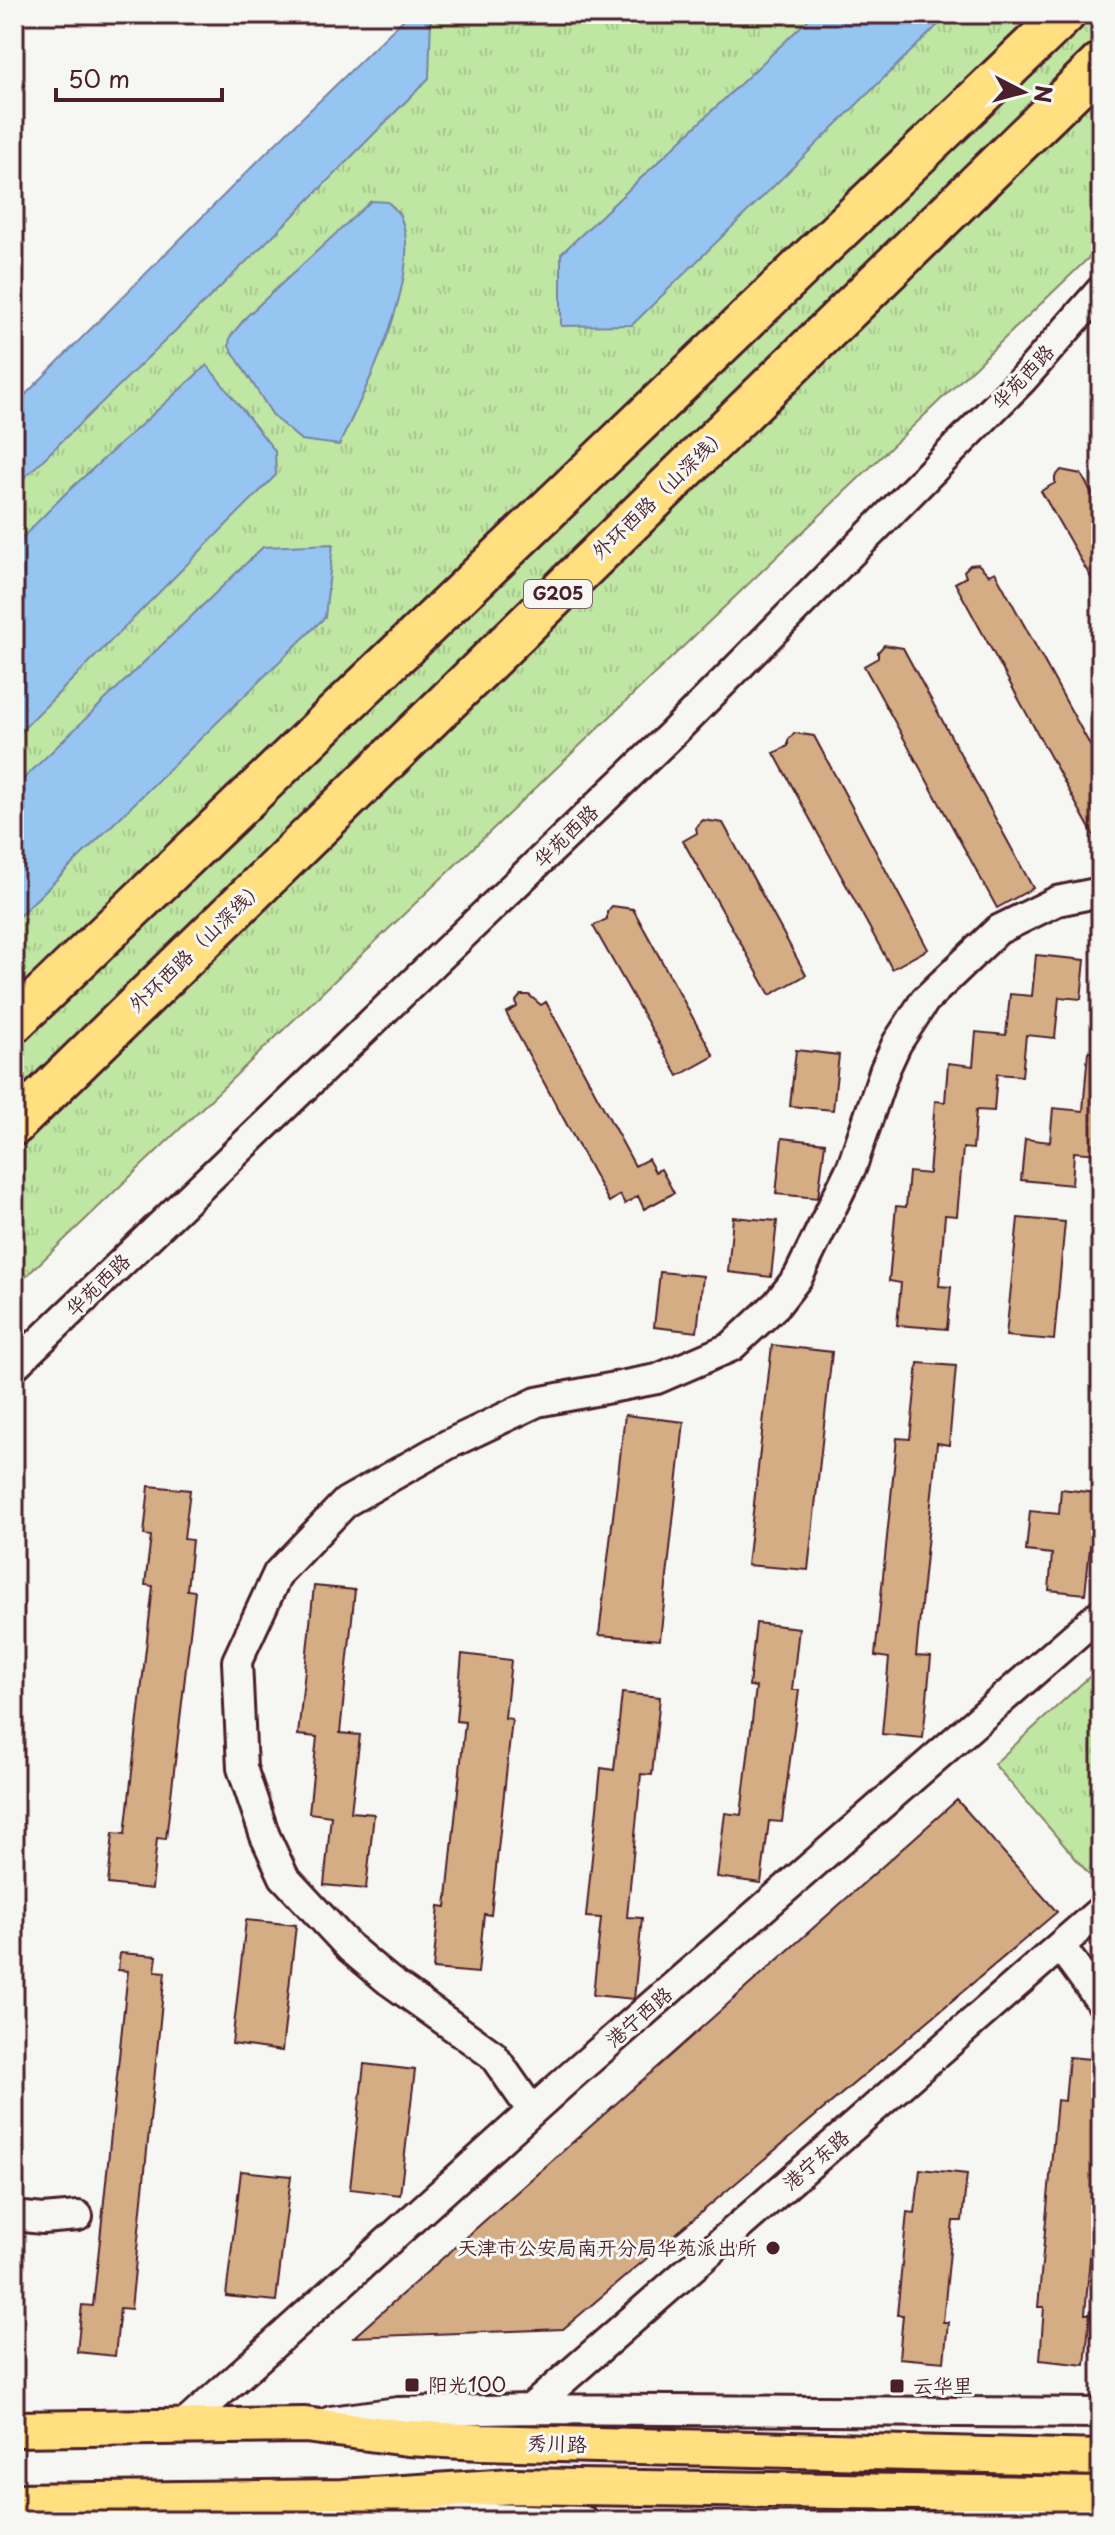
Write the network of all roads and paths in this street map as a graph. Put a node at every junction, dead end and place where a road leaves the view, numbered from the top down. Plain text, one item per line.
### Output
1 (1065, 14) edge
2 (1101, 63) edge
3 (1101, 290) edge
4 (1101, 892) edge
5 (14, 1022) edge
6 (14, 1125) edge
7 (14, 1366) edge
8 (1101, 1613) edge
9 (1101, 1910) edge
10 (1061, 1947) junction
11 (1101, 2002) edge
12 (532, 2111) junction
13 (14, 2216) edge
14 (78, 2216) dead end
15 (530, 2409) junction
16 (1101, 2413) edge
17 (305, 2425) junction
18 (182, 2427) junction
19 (14, 2429) edge
20 (1101, 2458) edge
21 (1101, 2495) edge
22 (342, 2497) junction
23 (14, 2501) edge
24 (231, 2510) edge
25 (182, 2511) edge
26 (584, 2521) edge

1 - 5 highway
2 - 6 highway, 外环西路（山深线） / G205
3 - 7 street, 华苑西路
4 - 12 street
8 - 12 street, 港宁西路
9 - 10 street, 港宁东路
10 - 11 street
10 - 15 street, 港宁东路
12 - 18 street, 港宁西路
13 - 14 street
15 - 16 street
15 - 17 street
17 - 18 main road, 秀川路
17 - 20 main road, 秀川路
18 - 19 main road, 秀川路
21 - 22 main road, 秀川路
22 - 24 main road, 秀川路
22 - 26 street
23 - 25 main road, 秀川路
24 - 25 main road, 秀川路

